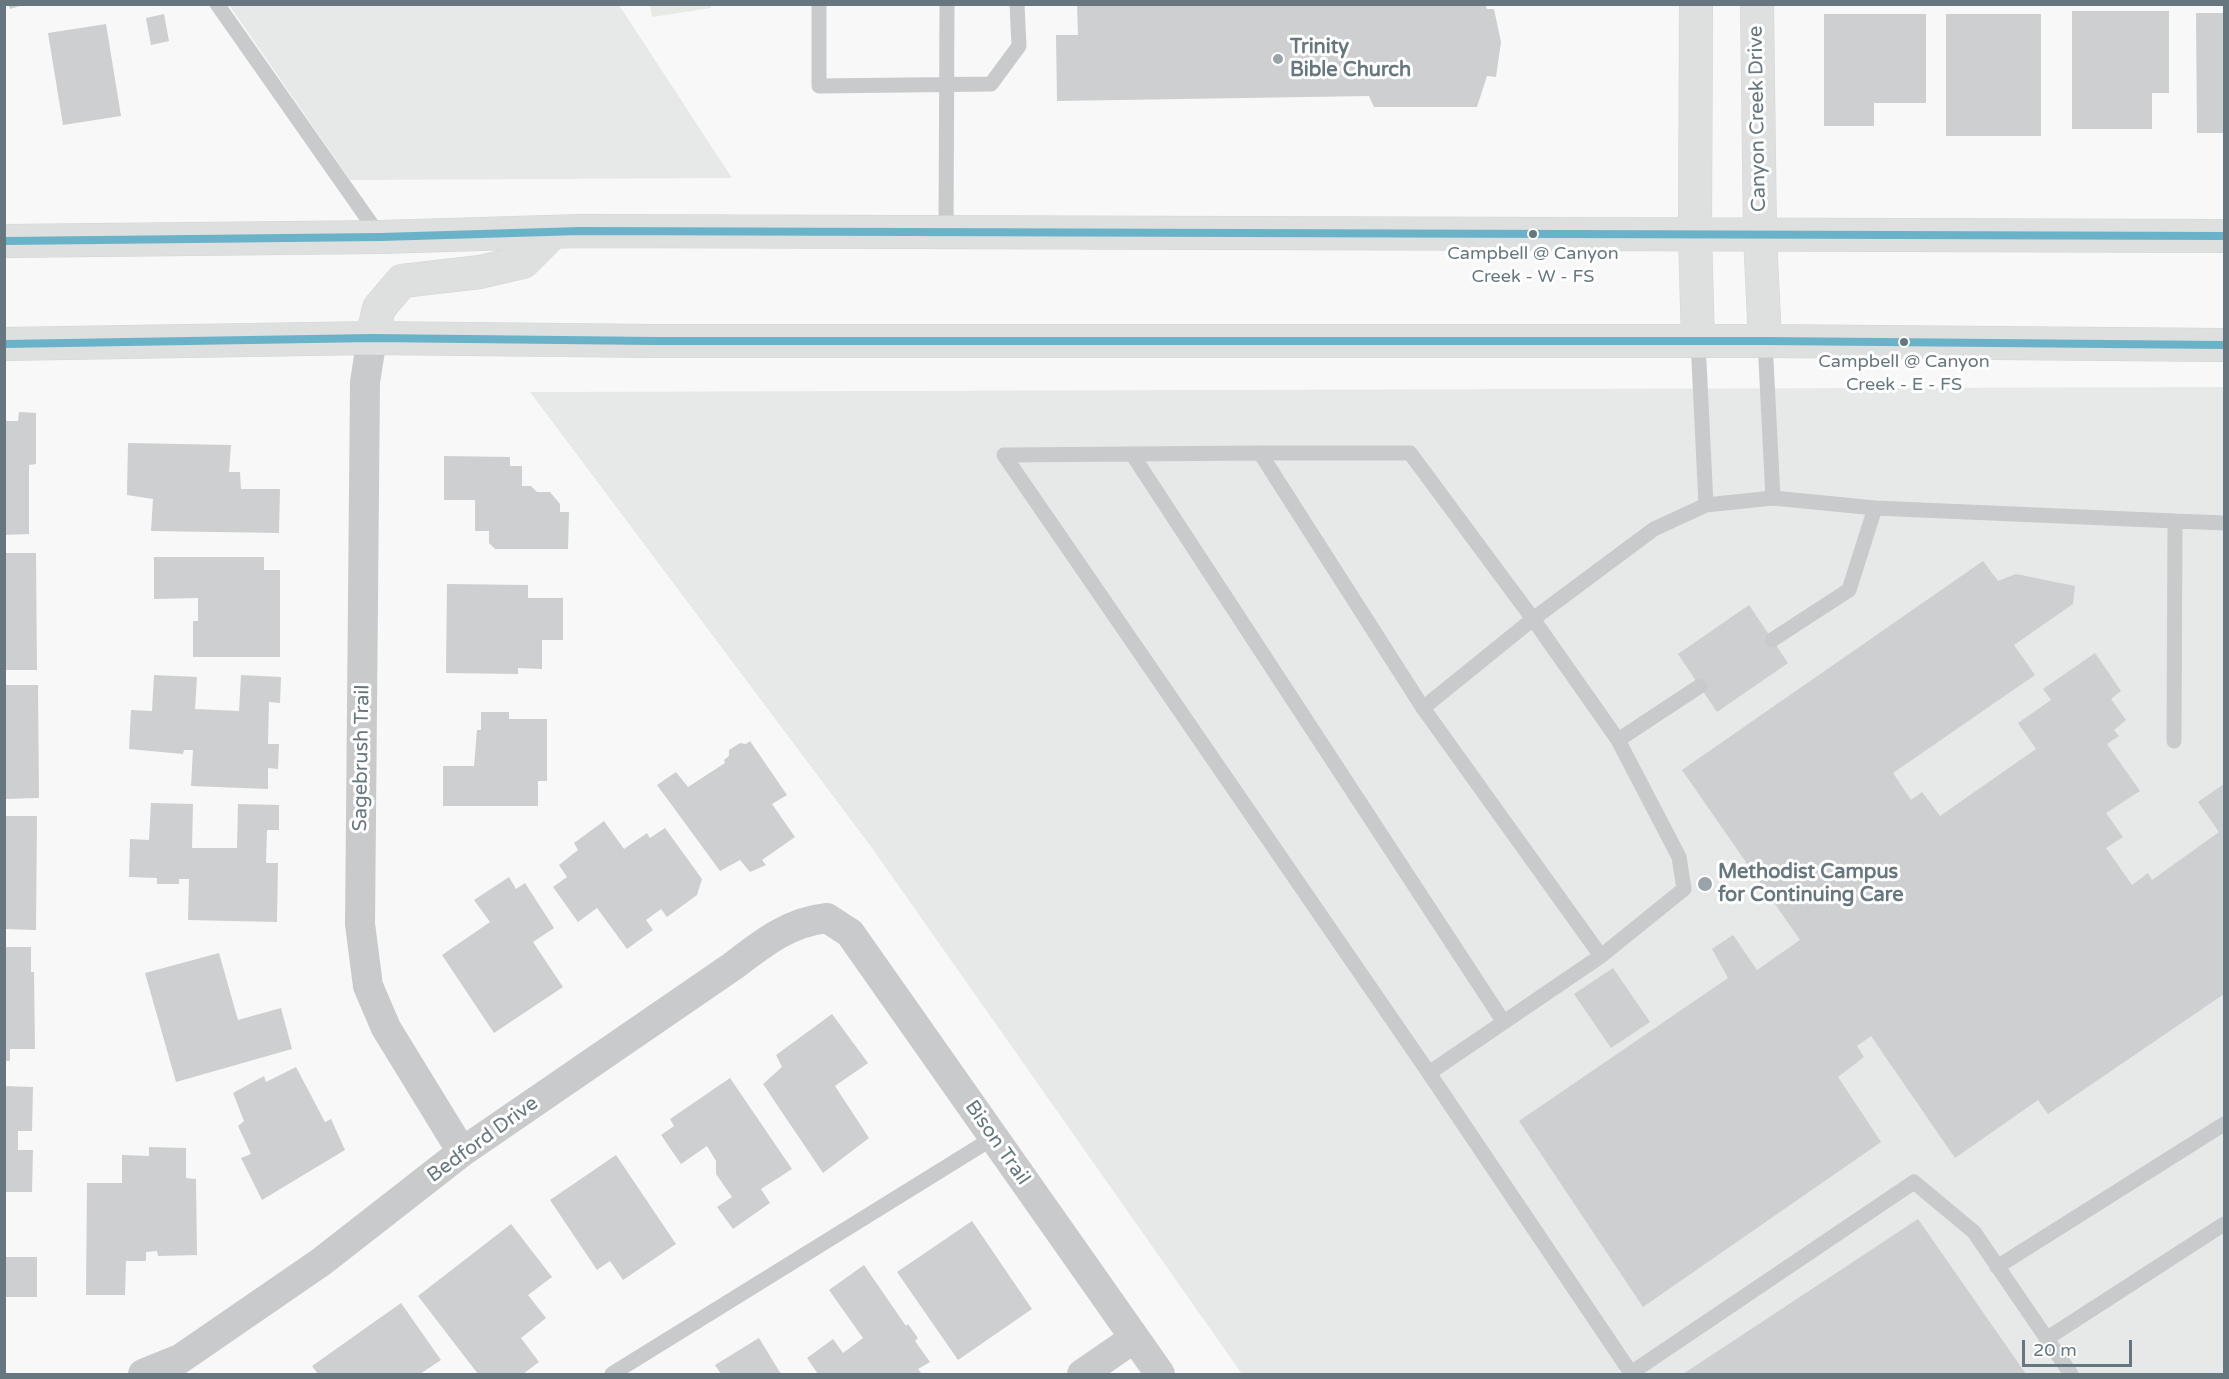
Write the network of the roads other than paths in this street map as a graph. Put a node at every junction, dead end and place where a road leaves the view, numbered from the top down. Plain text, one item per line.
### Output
1 (217, 4) edge
2 (819, 4) edge
3 (947, 4) edge
4 (1017, 4) edge
5 (1696, 4) edge
6 (1757, 4) edge
7 (947, 85) junction
8 (553, 232) junction
9 (946, 232) junction
10 (1695, 236) junction
11 (1760, 236) junction
12 (2224, 236) edge
13 (381, 237) junction
14 (4, 241) edge
15 (372, 338) junction
16 (1698, 341) junction
17 (1766, 341) junction
18 (4, 344) edge
19 (2224, 345) edge
20 (1260, 453) junction
21 (1132, 454) junction
22 (1773, 498) junction
23 (1706, 505) junction
24 (1875, 508) junction
25 (2175, 521) junction
26 (2224, 523) edge
27 (1533, 619) junction
28 (1772, 639) dead end
29 (1700, 686) dead end
30 (1423, 708) junction
31 (1618, 741) junction
32 (2174, 741) dead end
33 (827, 918) joint
34 (1601, 956) junction
35 (1503, 1021) junction
36 (1429, 1073) junction
37 (2224, 1124) edge
38 (993, 1138) junction
39 (462, 1152) junction
40 (2224, 1224) edge
41 (1997, 1267) junction
42 (1133, 1339) junction
43 (2046, 1339) junction
44 (143, 1374) edge
45 (612, 1374) edge
46 (1082, 1374) edge
47 (1160, 1374) edge
48 (2071, 1374) edge

1 - 13 lane
2 - 7 lane
3 - 7 lane
4 - 7 lane
5 - 10 main road
6 - 11 main road, Canyon Creek Drive
7 - 9 lane
8 - 9 main road
8 - 13 main road
8 - 15 main road
9 - 10 main road
10 - 11 main road
10 - 16 main road
11 - 12 main road
11 - 17 main road, Canyon Creek Drive
13 - 14 main road
15 - 16 main road
15 - 18 main road
15 - 39 street, Sagebrush Trail
16 - 17 main road
16 - 23 lane
17 - 19 main road
17 - 22 lane
20 - 21 lane
20 - 27 lane
20 - 30 lane
21 - 35 lane
21 - 36 lane
22 - 23 lane
22 - 24 lane
23 - 27 lane
24 - 25 lane
24 - 28 lane
25 - 26 lane
25 - 32 lane
27 - 30 lane
27 - 31 lane
29 - 31 lane
30 - 34 lane
31 - 34 lane
33 - 38 street, Bison Trail
33 - 39 street, Bedford Drive
34 - 35 lane
35 - 36 lane
36 - 41 lane
37 - 41 lane
38 - 42 street, Bison Trail
38 - 45 lane
39 - 44 street, Bedford Drive
40 - 43 lane
41 - 43 lane
42 - 46 street
42 - 47 street, Bison Trail
43 - 48 lane

